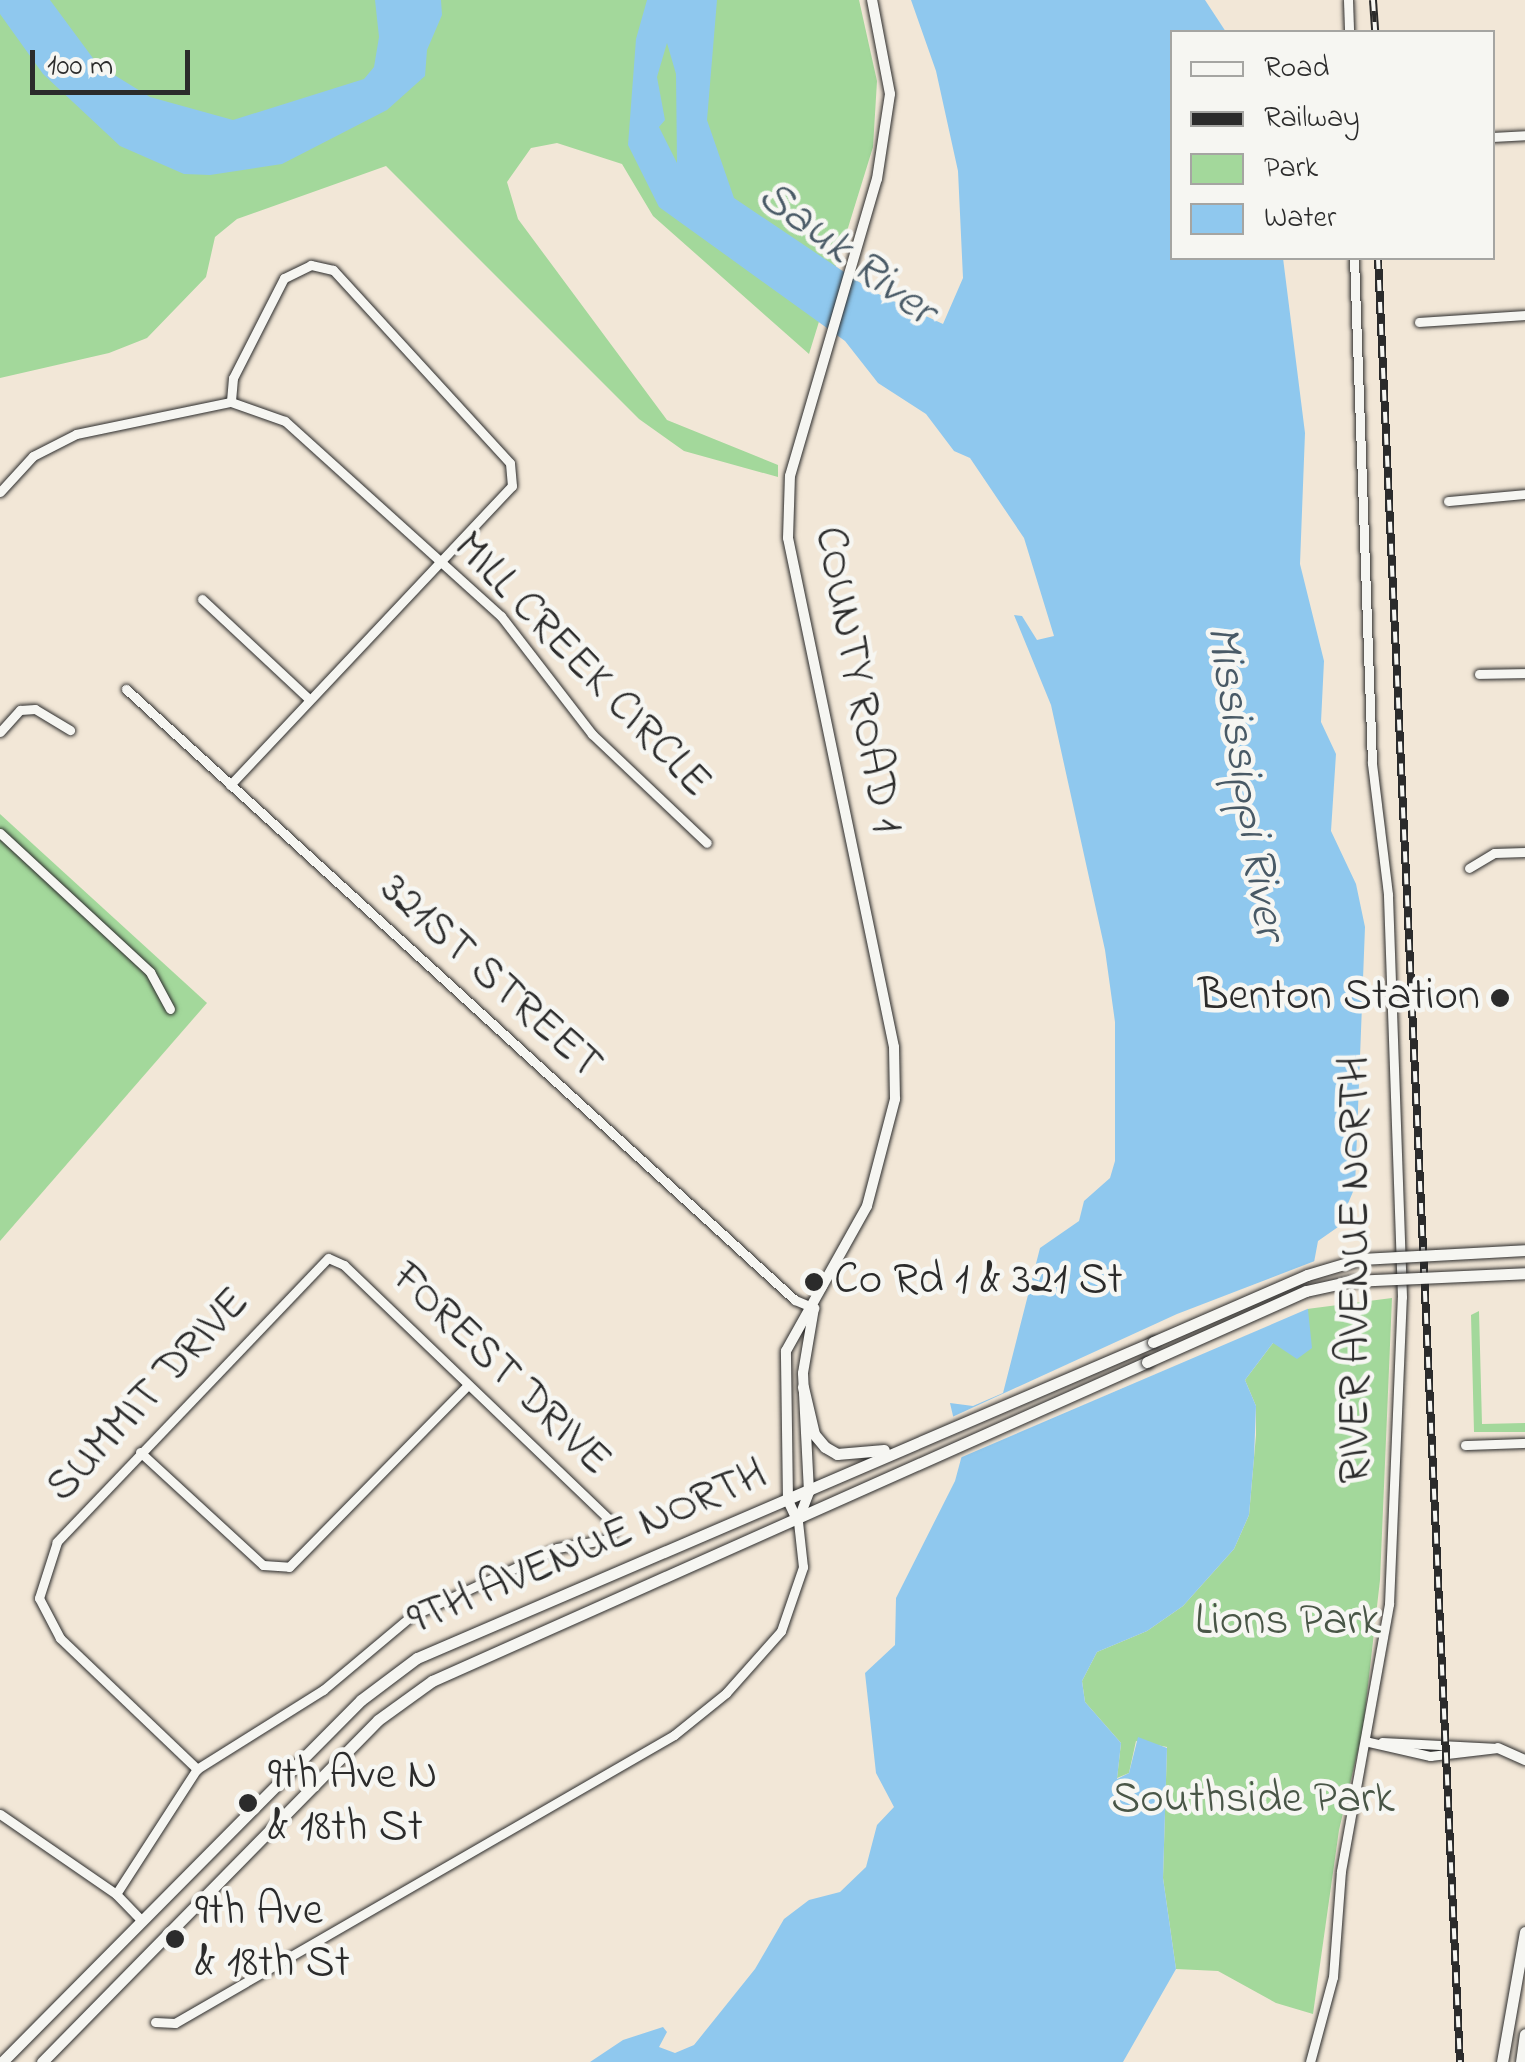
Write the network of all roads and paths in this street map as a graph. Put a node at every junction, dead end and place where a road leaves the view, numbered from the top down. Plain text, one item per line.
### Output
1 (872, 0) edge
2 (1348, 0) edge
3 (1349, 30) edge
4 (1525, 135) edge
5 (1495, 136) edge
6 (1354, 260) edge
7 (1525, 315) edge
8 (1419, 322) dead end
9 (231, 402) junction
10 (0, 492) edge
11 (1525, 494) edge
12 (1448, 501) dead end
13 (439, 562) junction
14 (202, 599) dead end
15 (1525, 673) edge
16 (1479, 674) dead end
17 (126, 689) dead end
18 (309, 699) junction
19 (70, 730) dead end
20 (0, 732) edge
21 (230, 785) junction
22 (0, 833) edge
23 (707, 843) dead end
24 (1525, 852) edge
25 (1469, 868) dead end
26 (170, 1009) dead end
27 (1525, 1250) edge
28 (328, 1258) joint
29 (1525, 1273) edge
30 (814, 1308) junction
31 (468, 1385) junction
32 (803, 1388) junction
33 (1525, 1443) edge
34 (1465, 1445) dead end
35 (898, 1447) junction
36 (140, 1452) junction
37 (810, 1492) junction
38 (788, 1501) junction
39 (798, 1522) junction
40 (1369, 1742) junction
41 (1498, 1748) joint
42 (1525, 1760) edge
43 (197, 1769) junction
44 (0, 1814) edge
45 (116, 1894) junction
46 (140, 1920) junction
47 (1525, 1936) edge
48 (154, 2022) dead end
49 (1525, 2034) edge
50 (1, 2060) edge
51 (42, 2062) edge
52 (1310, 2062) edge
53 (1502, 2062) edge
54 (1521, 2062) edge

1 - 30 street, COUNTY ROAD 1
2 - 3 street
4 - 5 street
6 - 40 street, RIVER AVENUE NORTH
7 - 8 street
9 - 10 street
9 - 13 street, MILL CREEK CIRCLE
9 - 13 street
11 - 12 street
13 - 18 street
13 - 23 street, MILL CREEK CIRCLE
14 - 18 street
15 - 16 street
17 - 21 street, 321ST STREET
18 - 21 street
19 - 20 street
21 - 30 street, 321ST STREET
22 - 26 street
24 - 25 street
27 - 35 main road, 9TH AVENUE NORTH, bridge
28 - 31 street, FOREST DRIVE
28 - 36 street, SUMMIT DRIVE
29 - 39 main road, 9TH AVENUE NORTH, bridge
30 - 32 street, COUNTY ROAD 1
30 - 38 street, COUNTY ROAD 1
31 - 36 street
31 - 43 street, FOREST DRIVE
32 - 35 main road
32 - 37 street, COUNTY ROAD 1
33 - 34 street
35 - 37 main road, 9TH AVENUE NORTH
36 - 43 street, SUMMIT DRIVE
37 - 38 main road, 9TH AVENUE NORTH
37 - 39 street
38 - 39 street
38 - 46 main road, 9TH AVENUE NORTH
39 - 48 street
39 - 51 main road, 9TH AVENUE NORTH
40 - 41 street
40 - 52 street, RIVER AVENUE NORTH
41 - 42 street
43 - 45 street
44 - 45 street
45 - 46 street
46 - 50 main road, 9TH AVENUE NORTH
47 - 53 main road
49 - 54 main road

